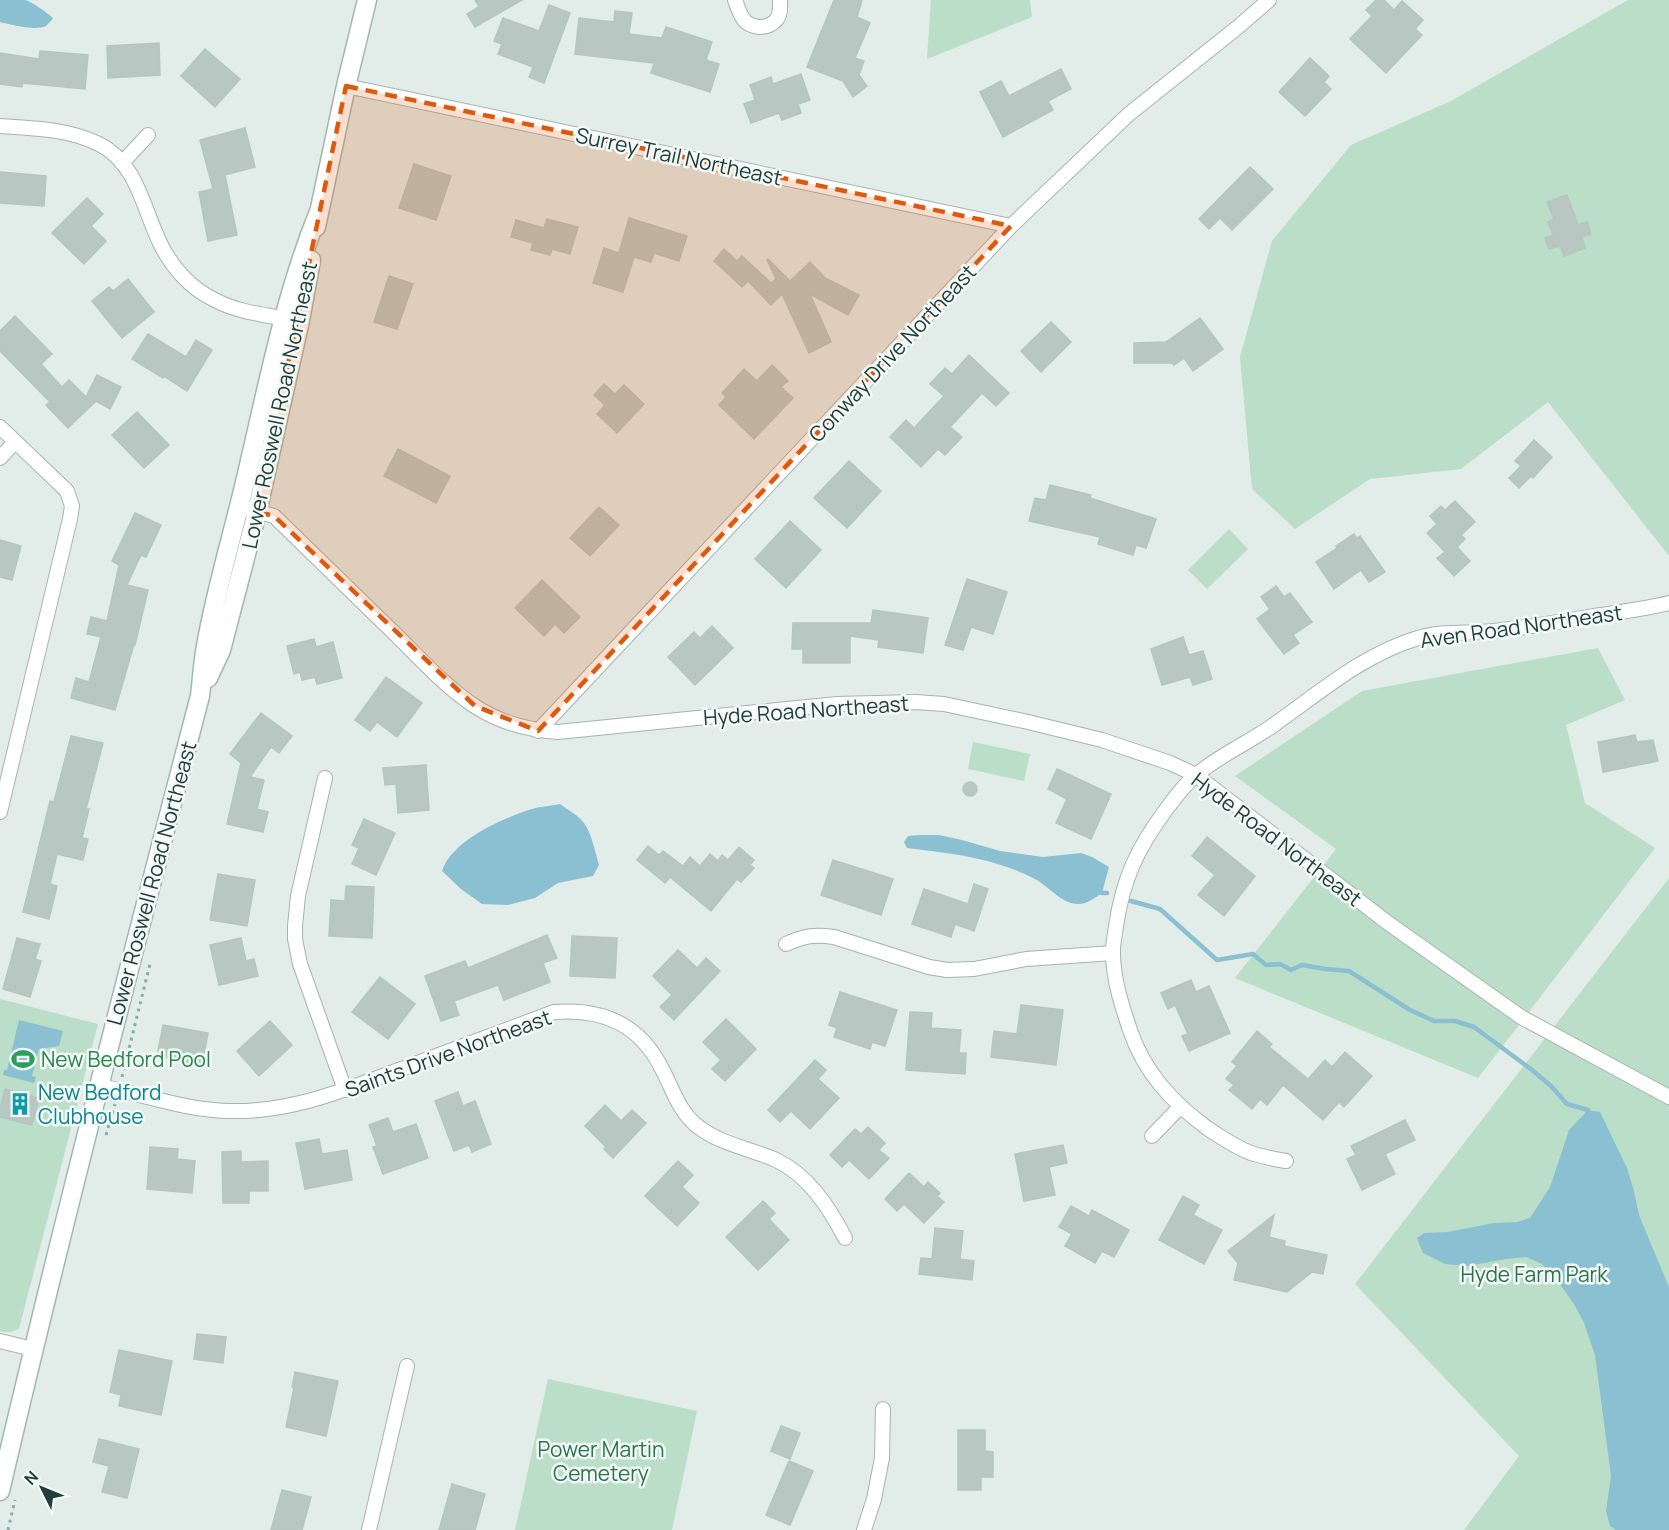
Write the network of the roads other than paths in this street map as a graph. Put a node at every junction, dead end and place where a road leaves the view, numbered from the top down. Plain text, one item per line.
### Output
1 (367, 0) edge
2 (735, 0) edge
3 (780, 0) edge
4 (1269, 0) edge
5 (346, 86) junction
6 (0, 126) edge
7 (148, 135) dead end
8 (122, 163) junction
9 (1011, 226) junction
10 (292, 320) junction
11 (0, 427) edge
12 (15, 442) junction
13 (0, 458) edge
14 (239, 507) junction
15 (257, 512) junction
16 (1669, 603) edge
17 (200, 696) junction
18 (538, 731) junction
19 (1196, 775) junction
20 (326, 778) dead end
21 (0, 812) edge
22 (786, 944) dead end
23 (1113, 953) junction
24 (99, 1086) junction
25 (345, 1090) junction
26 (1669, 1097) edge
27 (1180, 1107) junction
28 (1152, 1136) dead end
29 (1286, 1161) dead end
30 (845, 1238) dead end
31 (0, 1341) edge
32 (33, 1349) junction
33 (407, 1366) dead end
34 (883, 1409) dead end
35 (0, 1491) edge
36 (369, 1530) edge
37 (864, 1530) edge

1 - 5 street, Lower Roswell Road Northeast
2 - 3 street
4 - 9 street, Conway Drive Northeast
5 - 9 street, Surrey Trail Northeast
5 - 10 street, Lower Roswell Road Northeast
6 - 8 street
7 - 8 street
8 - 10 street
9 - 18 street, Conway Drive Northeast
10 - 14 street, Lower Roswell Road Northeast
10 - 15 street, Lower Roswell Road Northeast
11 - 12 street
12 - 13 street
12 - 21 street
14 - 15 street, Hyde Road Northeast
14 - 17 street, Lower Roswell Road Northeast
15 - 17 street, Lower Roswell Road Northeast
15 - 18 street, Hyde Road Northeast
16 - 19 street, Aven Road Northeast
17 - 24 street, Lower Roswell Road Northeast
18 - 19 street, Hyde Road Northeast
19 - 23 street, Aven Road Northeast
19 - 26 street, Hyde Road Northeast
20 - 25 street
22 - 23 street
23 - 27 street, Aven Road Northeast
24 - 25 street, Saints Drive Northeast
24 - 32 street, Lower Roswell Road Northeast
25 - 30 street, Saints Drive Northeast
27 - 28 street
27 - 29 street, Aven Road Northeast
31 - 32 street
32 - 35 street, Lower Roswell Road Northeast
33 - 36 street
34 - 37 street

